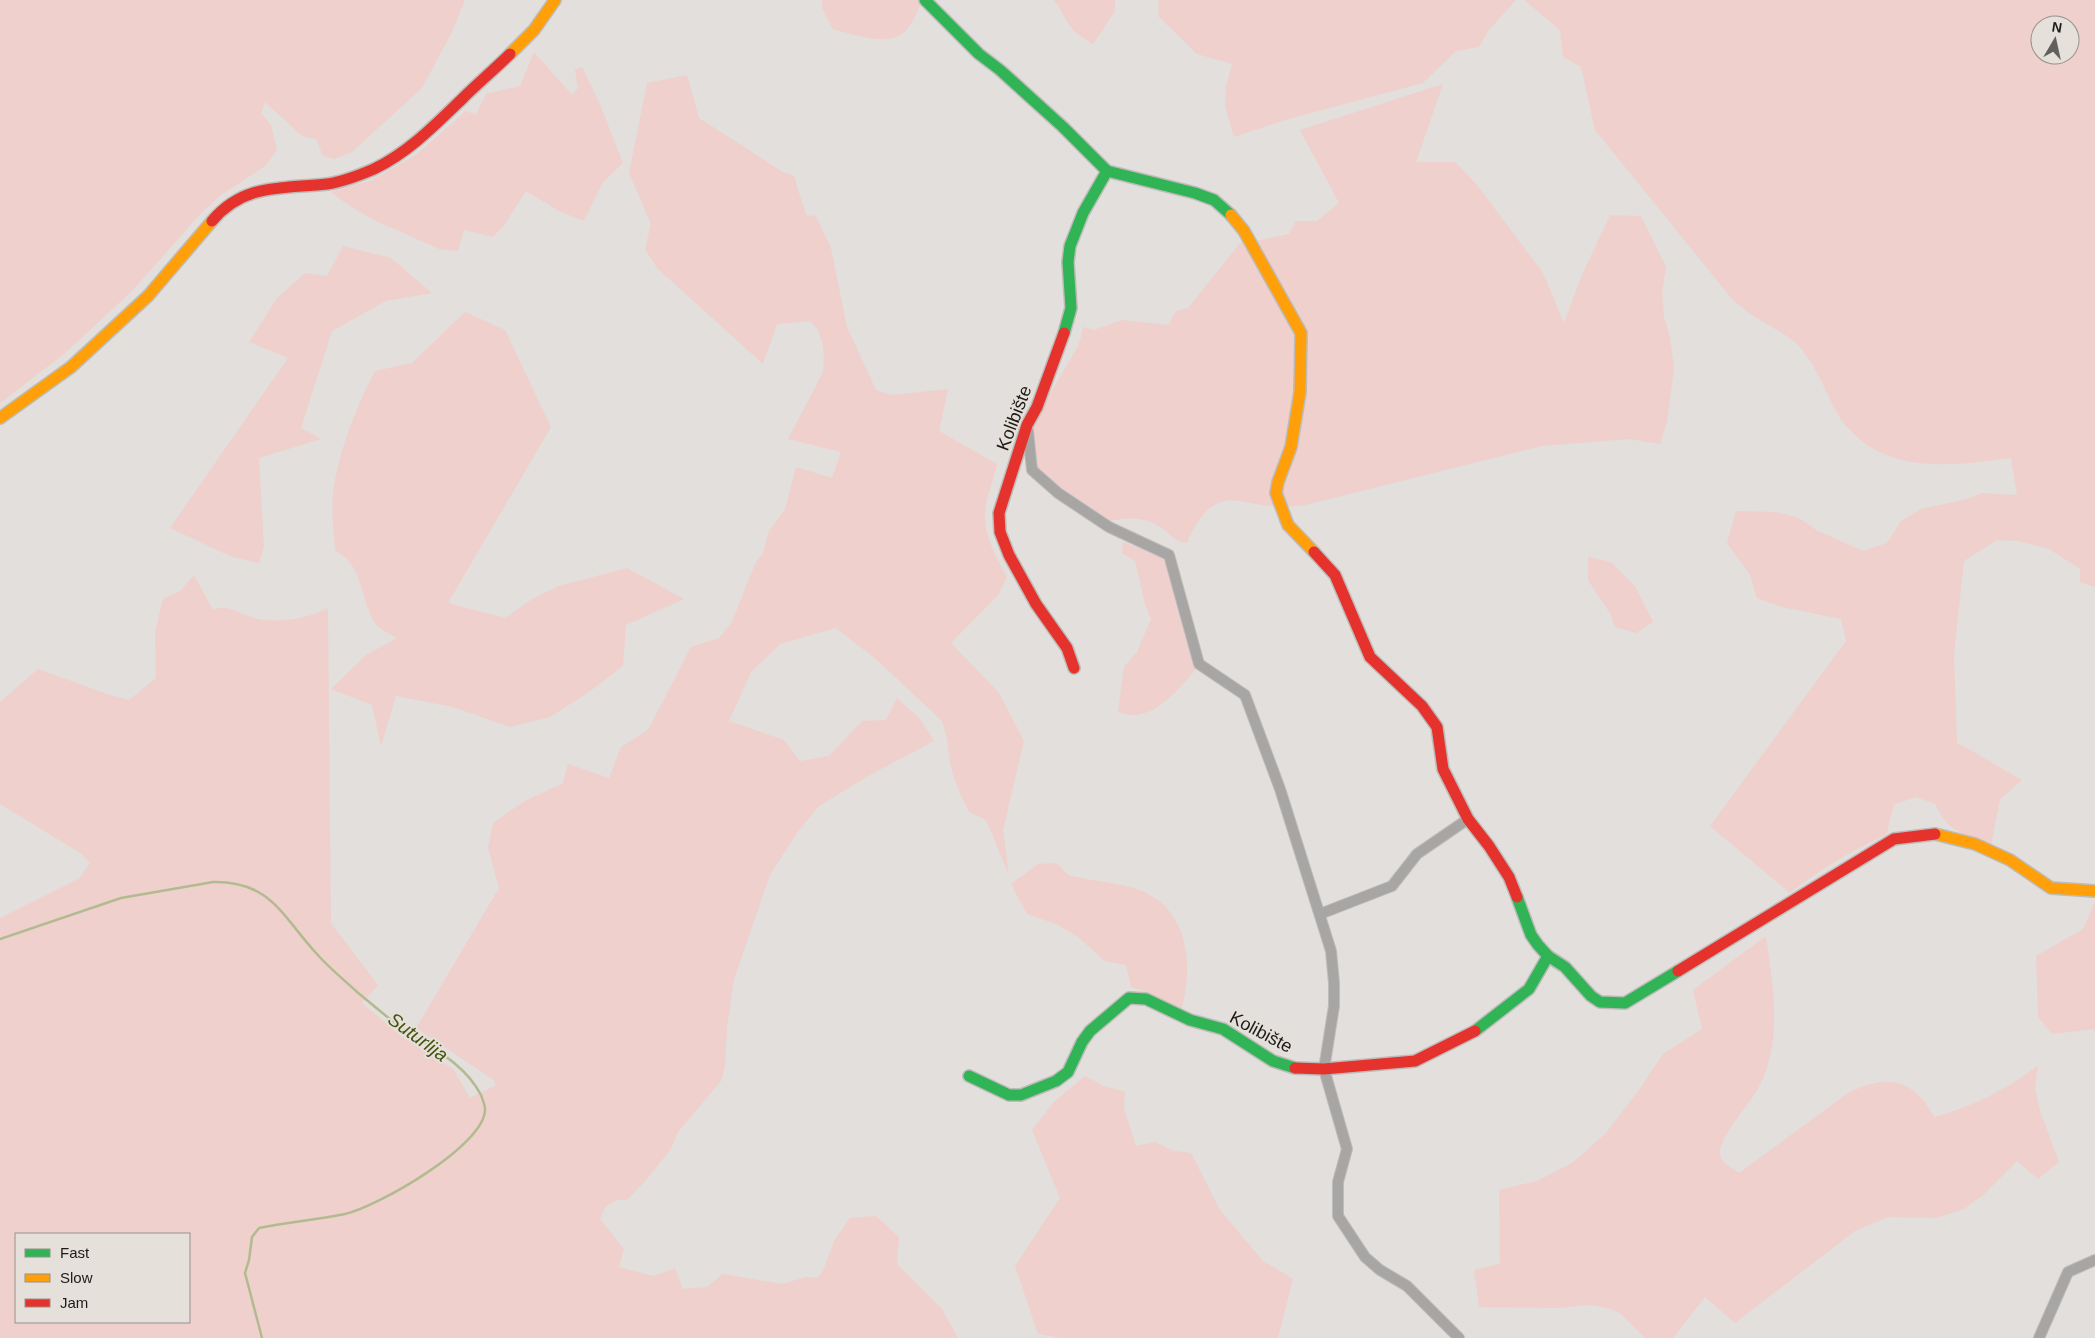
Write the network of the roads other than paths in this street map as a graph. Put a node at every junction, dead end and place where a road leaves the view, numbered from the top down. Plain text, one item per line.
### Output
1 (555, 0) edge
2 (925, 0) edge
3 (1108, 171) junction
4 (0, 418) edge
5 (1027, 425) junction
6 (1074, 668) dead end
7 (1468, 819) junction
8 (2095, 891) edge
9 (1320, 914) junction
10 (1548, 956) junction
11 (1324, 1069) junction
12 (969, 1076) dead end
13 (2095, 1260) edge
14 (1458, 1338) edge
15 (2039, 1338) edge

1 - 4 street
2 - 3 street
3 - 5 street, Kolibište
3 - 7 street
5 - 6 street, Kolibište
5 - 9 street
7 - 9 street
7 - 10 street
8 - 10 street
9 - 11 street
10 - 11 street, Kolibište
11 - 12 street, Kolibište
11 - 14 street
13 - 15 street

